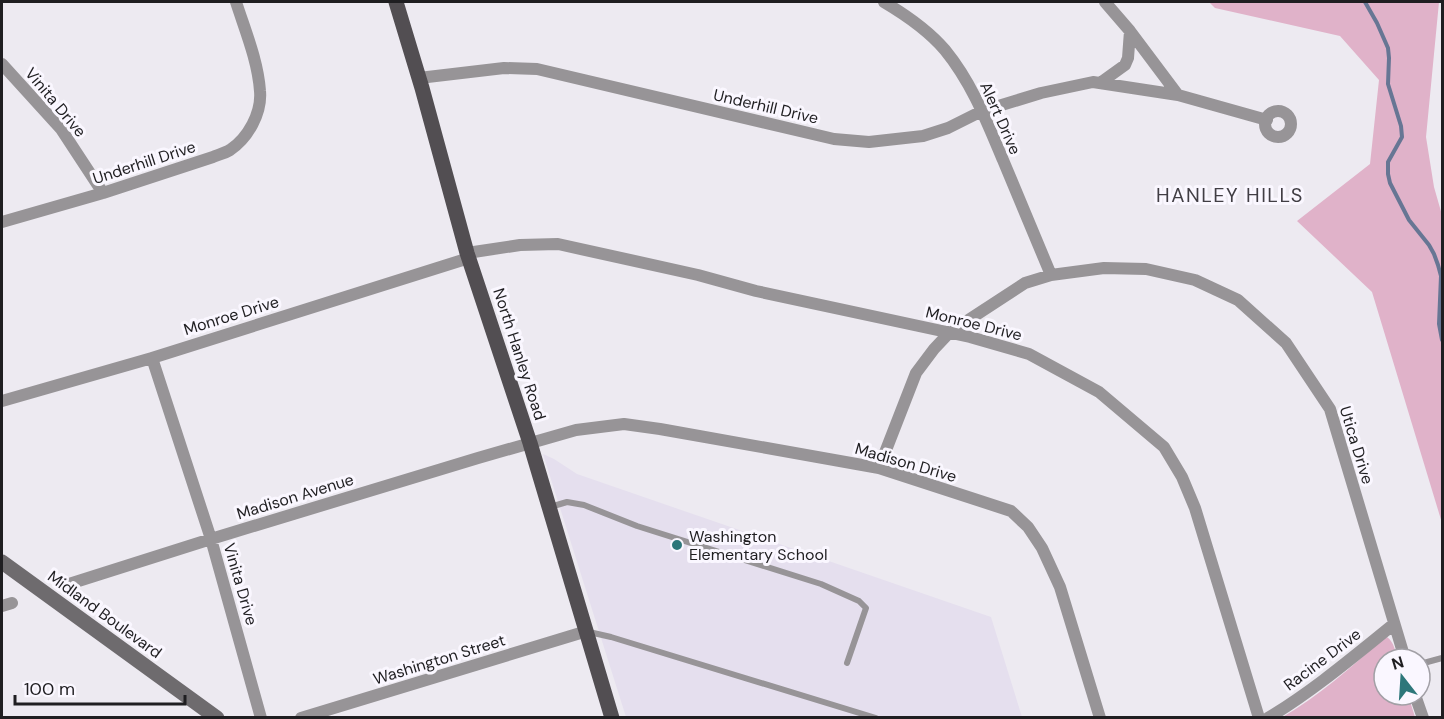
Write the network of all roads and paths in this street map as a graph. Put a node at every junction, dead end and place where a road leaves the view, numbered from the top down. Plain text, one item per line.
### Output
1 (396, 2) edge
2 (884, 2) edge
3 (1105, 2) edge
4 (239, 5) edge
5 (1130, 31) junction
6 (2, 65) edge
7 (419, 78) junction
8 (1100, 83) junction
9 (1178, 95) junction
10 (982, 111) junction
11 (1267, 120) dead end
12 (103, 193) junction
13 (2, 222) edge
14 (468, 255) junction
15 (1051, 275) junction
16 (950, 332) junction
17 (152, 358) junction
18 (2, 401) edge
19 (530, 443) junction
20 (879, 468) junction
21 (550, 507) junction
22 (211, 539) junction
23 (2, 562) edge
24 (69, 584) dead end
25 (1394, 624) junction
26 (587, 631) junction
27 (1401, 647) edge
28 (847, 663) dead end
29 (858, 715) edge
30 (217, 717) edge
31 (261, 717) edge
32 (301, 717) edge
33 (612, 717) edge
34 (876, 717) edge
35 (1100, 717) edge
36 (1258, 717) edge
37 (1268, 717) edge

1 - 7 main road, North Hanley Road
2 - 10 street, Alert Drive
3 - 5 street
4 - 12 street, Underhill Drive
5 - 8 street, Underhill Drive
5 - 9 street
6 - 12 street, Vinita Drive
7 - 10 street, Underhill Drive
7 - 14 main road, North Hanley Road
8 - 9 street, Underhill Drive
8 - 10 street, Underhill Drive
9 - 11 street, Underhill Drive
10 - 15 street, Alert Drive
12 - 13 street, Underhill Drive
14 - 16 street, Monroe Drive
14 - 17 street, Monroe Drive
14 - 19 main road, North Hanley Road
15 - 16 street, Utica Drive
15 - 25 street, Utica Drive
16 - 20 street, Utica Drive
16 - 36 street, Monroe Drive
17 - 18 street, Monroe Drive
17 - 22 street, Vinita Drive
19 - 20 street, Madison Drive
19 - 21 main road, North Hanley Road
19 - 22 street, Madison Avenue
20 - 35 street, Madison Drive
21 - 26 main road, North Hanley Road
21 - 28 lane
22 - 24 street, Madison Avenue
22 - 31 street, Vinita Drive
23 - 30 main road, Midland Boulevard
25 - 27 street, Utica Drive
25 - 37 street, Racine Drive
26 - 29 lane
26 - 32 street, Washington Street
26 - 33 main road, North Hanley Road
29 - 34 lane

